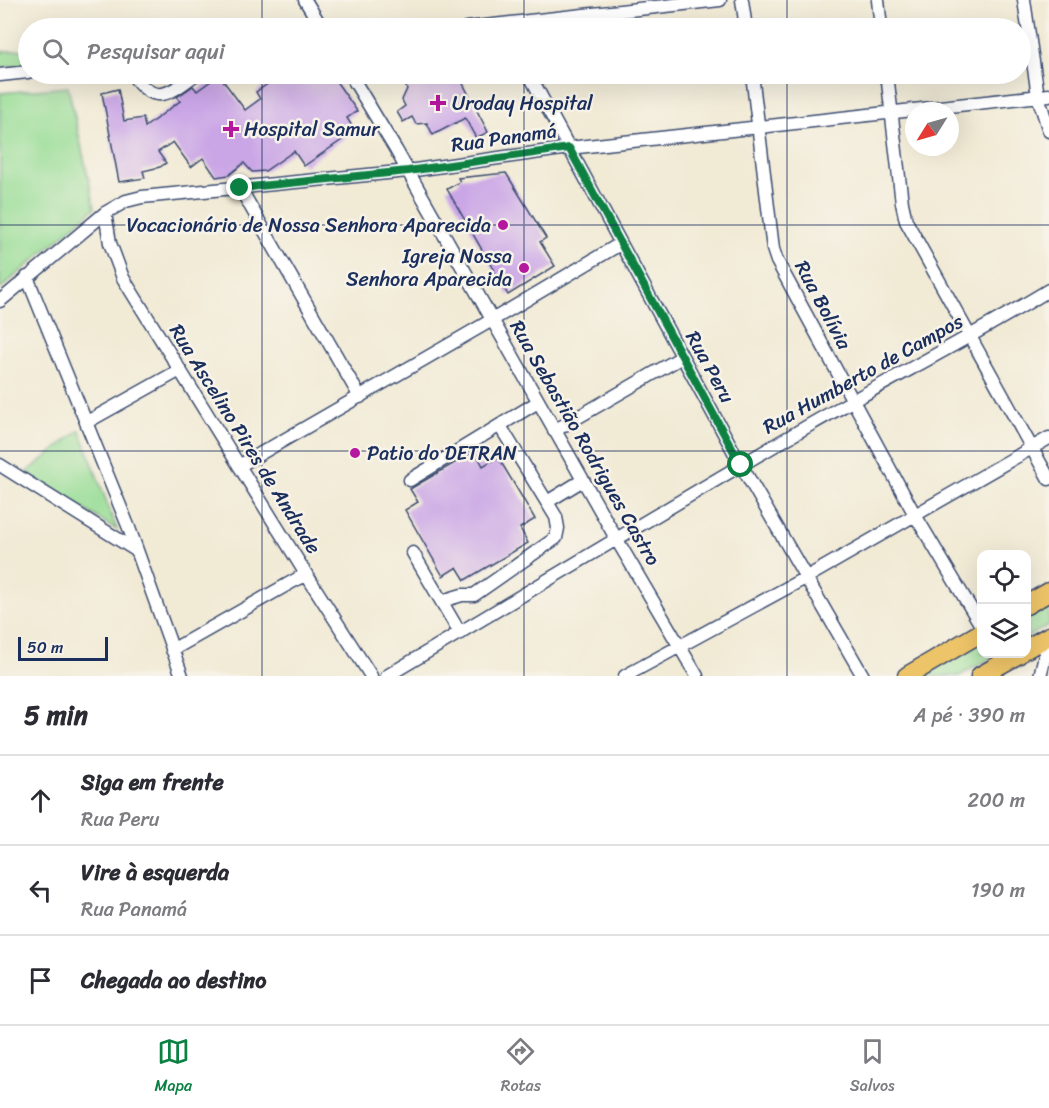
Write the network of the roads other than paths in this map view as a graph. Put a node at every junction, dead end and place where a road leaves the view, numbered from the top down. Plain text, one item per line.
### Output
1 (305, 0) edge
2 (720, 0) edge
3 (742, 0) edge
4 (878, 0) edge
5 (1024, 0) edge
6 (316, 18) edge
7 (570, 18) edge
8 (745, 18) edge
9 (880, 18) edge
10 (1028, 18) edge
11 (1031, 35) edge
12 (18, 73) edge
13 (0, 75) edge
14 (140, 84) edge
15 (182, 84) edge
16 (356, 84) edge
17 (534, 84) edge
18 (753, 84) edge
19 (888, 84) edge
20 (1043, 96) edge
21 (891, 113) junction
22 (758, 126) junction
23 (1049, 131) edge
24 (569, 148) junction
25 (408, 171) junction
26 (240, 188) junction
27 (105, 213) junction
28 (620, 244) junction
29 (27, 277) junction
30 (1049, 290) edge
31 (0, 301) edge
32 (492, 320) junction
33 (970, 337) junction
34 (682, 357) junction
35 (180, 370) junction
36 (360, 397) junction
37 (853, 400) junction
38 (538, 402) junction
39 (87, 422) junction
40 (500, 426) junction
41 (554, 431) junction
42 (1049, 438) edge
43 (1032, 448) junction
44 (0, 465) edge
45 (741, 465) junction
46 (238, 466) junction
47 (1049, 479) edge
48 (410, 480) dead end
49 (583, 480) junction
50 (547, 502) junction
51 (915, 515) junction
52 (129, 528) junction
53 (117, 538) junction
54 (616, 540) junction
55 (137, 551) junction
56 (413, 553) dead end
57 (306, 574) junction
58 (807, 577) junction
59 (1049, 592) edge
60 (442, 601) junction
61 (1028, 604) edge
62 (977, 620) edge
63 (460, 633) junction
64 (977, 634) edge
65 (1049, 638) edge
66 (680, 646) junction
67 (1031, 647) edge
68 (172, 650) junction
69 (1012, 658) edge
70 (182, 676) edge
71 (371, 676) edge
72 (387, 676) edge
73 (625, 676) edge
74 (697, 676) edge
75 (863, 676) edge
76 (907, 676) edge
77 (980, 676) edge
78 (1040, 676) edge

1 - 6 street
2 - 7 street
3 - 8 street
4 - 9 street
5 - 10 street
11 - 20 street
12 - 13 street
14 - 15 street
16 - 25 street, Rua Sebastião Rodrigues Castro
17 - 24 street, Rua Peru
18 - 22 street, Rua Bolívia
19 - 21 street
20 - 21 street, Rua Panamá
20 - 23 street
21 - 22 street, Rua Panamá
21 - 33 street
22 - 24 street, Rua Panamá
22 - 37 street, Rua Bolívia
24 - 25 street, Rua Panamá
24 - 28 street, Rua Peru
25 - 26 street, Rua Panamá
25 - 32 street, Rua Sebastião Rodrigues Castro
26 - 27 street, Rua Panamá
26 - 36 street
27 - 29 street, Rua Panamá
27 - 35 street, Rua Ascelino Pires de Andrade
28 - 32 street
28 - 34 street, Rua Peru
29 - 31 street, Rua Panamá
29 - 39 street
30 - 33 street, Rua Humberto de Campos
32 - 36 street
32 - 38 street, Rua Sebastião Rodrigues Castro
33 - 37 street, Rua Humberto de Campos
33 - 43 street
34 - 41 street
34 - 45 street, Rua Peru
35 - 39 street
35 - 46 street, Rua Ascelino Pires de Andrade
36 - 46 street
37 - 45 street, Rua Humberto de Campos
37 - 51 street, Rua Bolívia
38 - 40 street
38 - 41 street, Rua Sebastião Rodrigues Castro
39 - 52 street
40 - 48 street
40 - 50 street
41 - 49 street, Rua Sebastião Rodrigues Castro
42 - 43 street
43 - 47 street
43 - 51 street
44 - 53 street
45 - 54 street, Rua Humberto de Campos
45 - 58 street, Rua Peru
46 - 57 street, Rua Ascelino Pires de Andrade
49 - 50 street
49 - 54 street, Rua Sebastião Rodrigues Castro
50 - 60 street
51 - 58 street
51 - 62 street, Rua Bolívia
52 - 53 street
52 - 55 street
53 - 55 street
54 - 63 street, Rua Humberto de Campos
54 - 66 street, Rua Sebastião Rodrigues Castro
55 - 68 street
56 - 60 street
57 - 68 street
57 - 71 street, Rua Ascelino Pires de Andrade
58 - 66 street
58 - 75 street, Rua Peru
59 - 61 highway
60 - 63 street
63 - 72 street, Rua Humberto de Campos
64 - 76 highway
65 - 67 highway
65 - 78 street
66 - 73 street
66 - 74 street, Rua Sebastião Rodrigues Castro
68 - 70 street
69 - 77 highway

